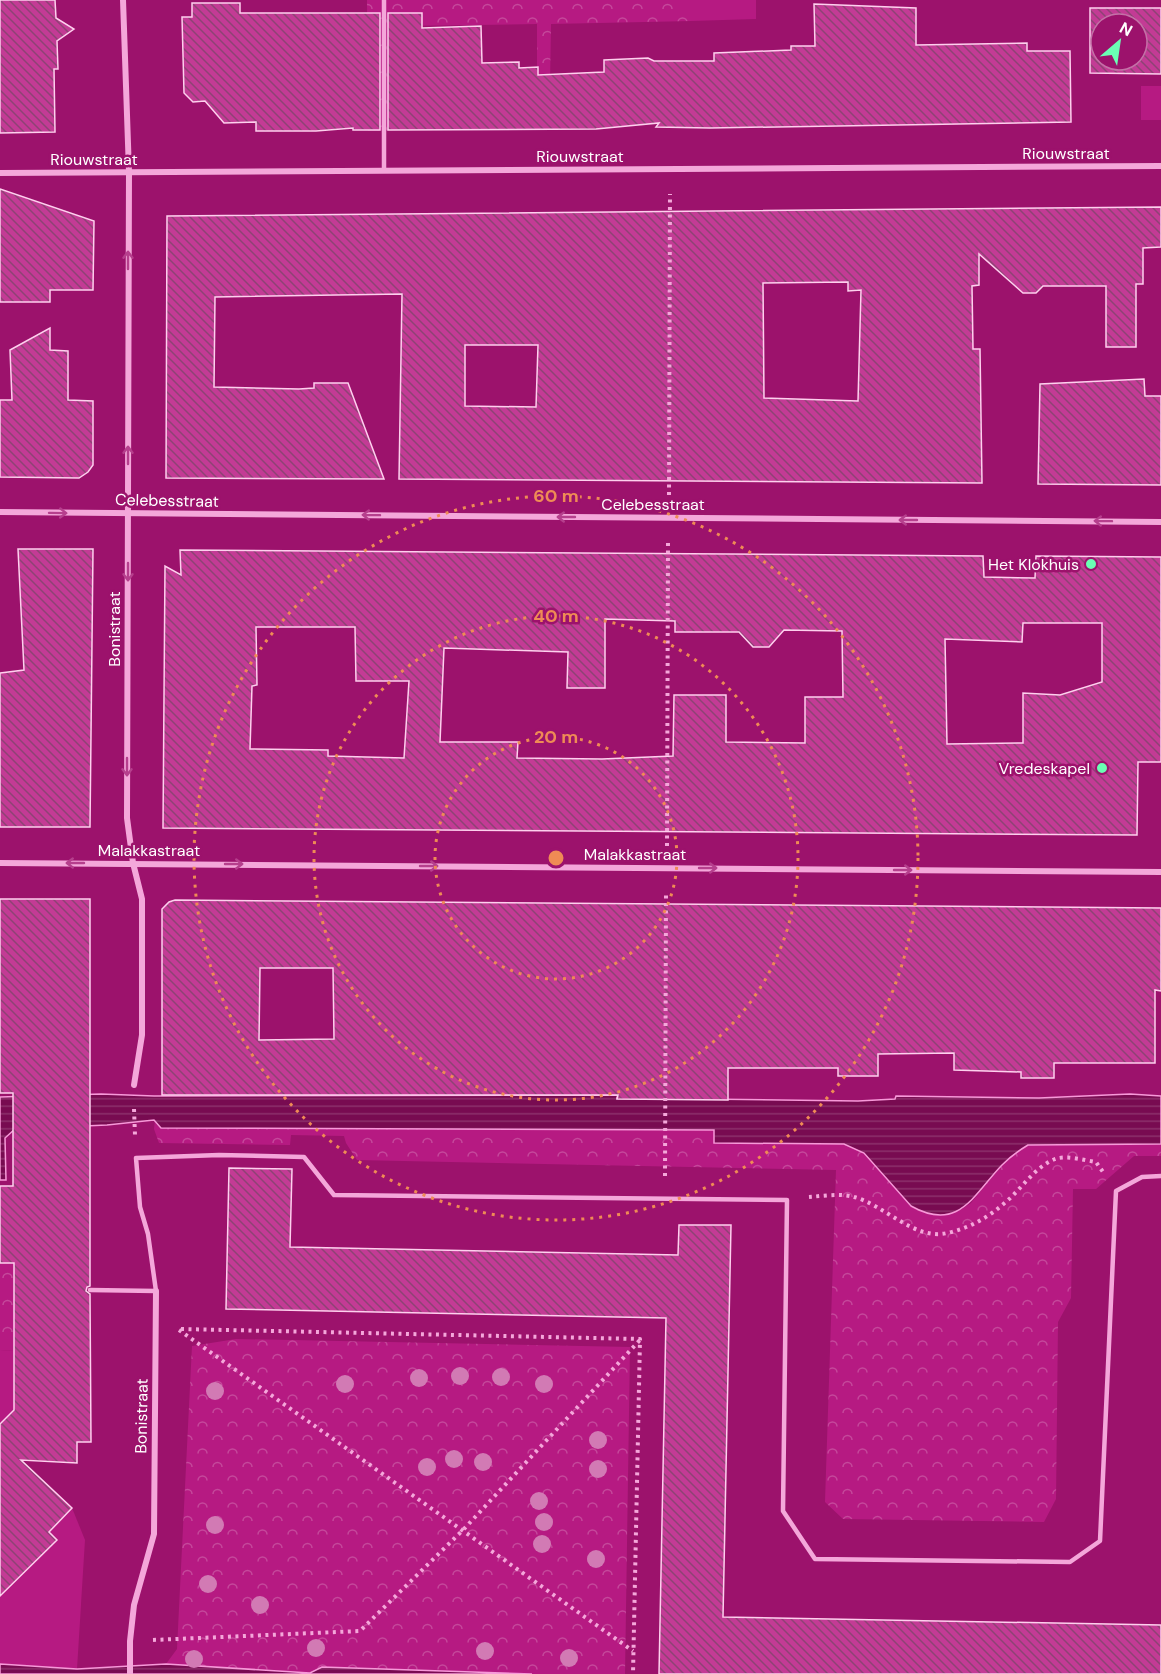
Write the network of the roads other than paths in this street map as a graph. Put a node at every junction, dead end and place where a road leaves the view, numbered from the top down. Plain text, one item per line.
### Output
1 (123, 0) edge
2 (384, 0) edge
3 (1161, 166) edge
4 (384, 170) junction
5 (129, 172) junction
6 (0, 174) edge
7 (0, 512) edge
8 (128, 513) junction
9 (1161, 522) edge
10 (0, 863) edge
11 (133, 863) junction
12 (1161, 872) edge
13 (134, 1084) dead end
14 (1161, 1176) edge
15 (90, 1290) dead end
16 (156, 1291) junction
17 (130, 1674) edge

1 - 5 street, Bonistraat
2 - 4 lane
3 - 4 street, Riouwstraat
4 - 5 street, Riouwstraat
5 - 6 street, Riouwstraat
8 -> 5 street, Bonistraat
7 -> 8 street, Celebesstraat
9 -> 8 street, Celebesstraat
8 -> 11 street, Bonistraat
11 -> 10 street, Malakkastraat
11 -> 12 street, Malakkastraat
11 - 13 street, Bonistraat
14 - 16 lane, Bonistraat
15 - 16 lane
16 - 17 street, Bonistraat

